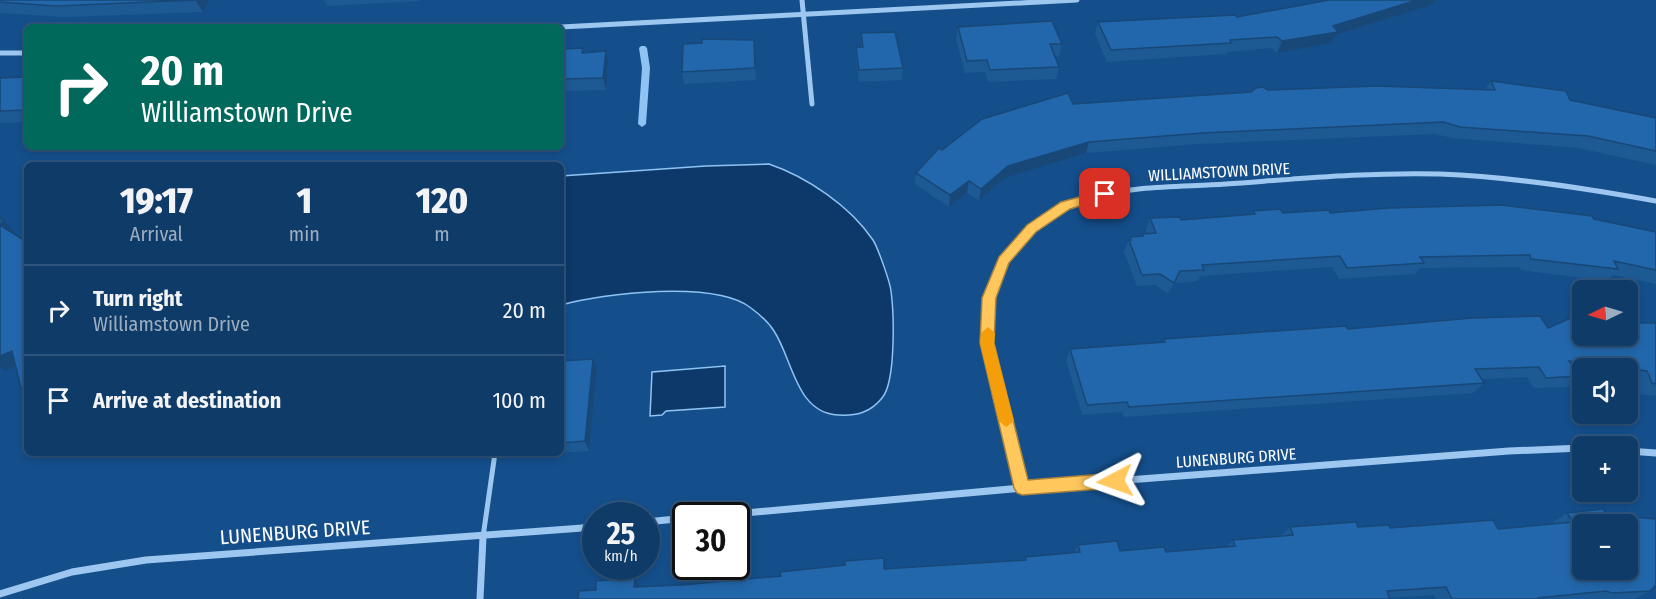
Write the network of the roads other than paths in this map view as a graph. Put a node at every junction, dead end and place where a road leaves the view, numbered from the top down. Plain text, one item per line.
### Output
1 (802, 0) edge
2 (1077, 0) edge
3 (804, 14) junction
4 (564, 27) edge
5 (0, 53) edge
6 (24, 53) edge
7 (812, 104) dead end
8 (1656, 201) edge
9 (1572, 448) edge
10 (1638, 452) edge
11 (1656, 453) edge
12 (495, 456) edge
13 (1022, 488) junction
14 (750, 513) edge
15 (582, 528) edge
16 (483, 537) junction
17 (0, 594) edge
18 (480, 599) edge

1 - 3 street
2 - 3 street
3 - 4 street
3 - 7 street
5 - 6 street
8 - 13 street, WILLIAMSTOWN DRIVE
9 - 13 street, LUNENBURG DRIVE
10 - 11 street
12 - 16 lane
13 - 14 street, LUNENBURG DRIVE
15 - 16 street, LUNENBURG DRIVE
16 - 17 street, LUNENBURG DRIVE
16 - 18 street

